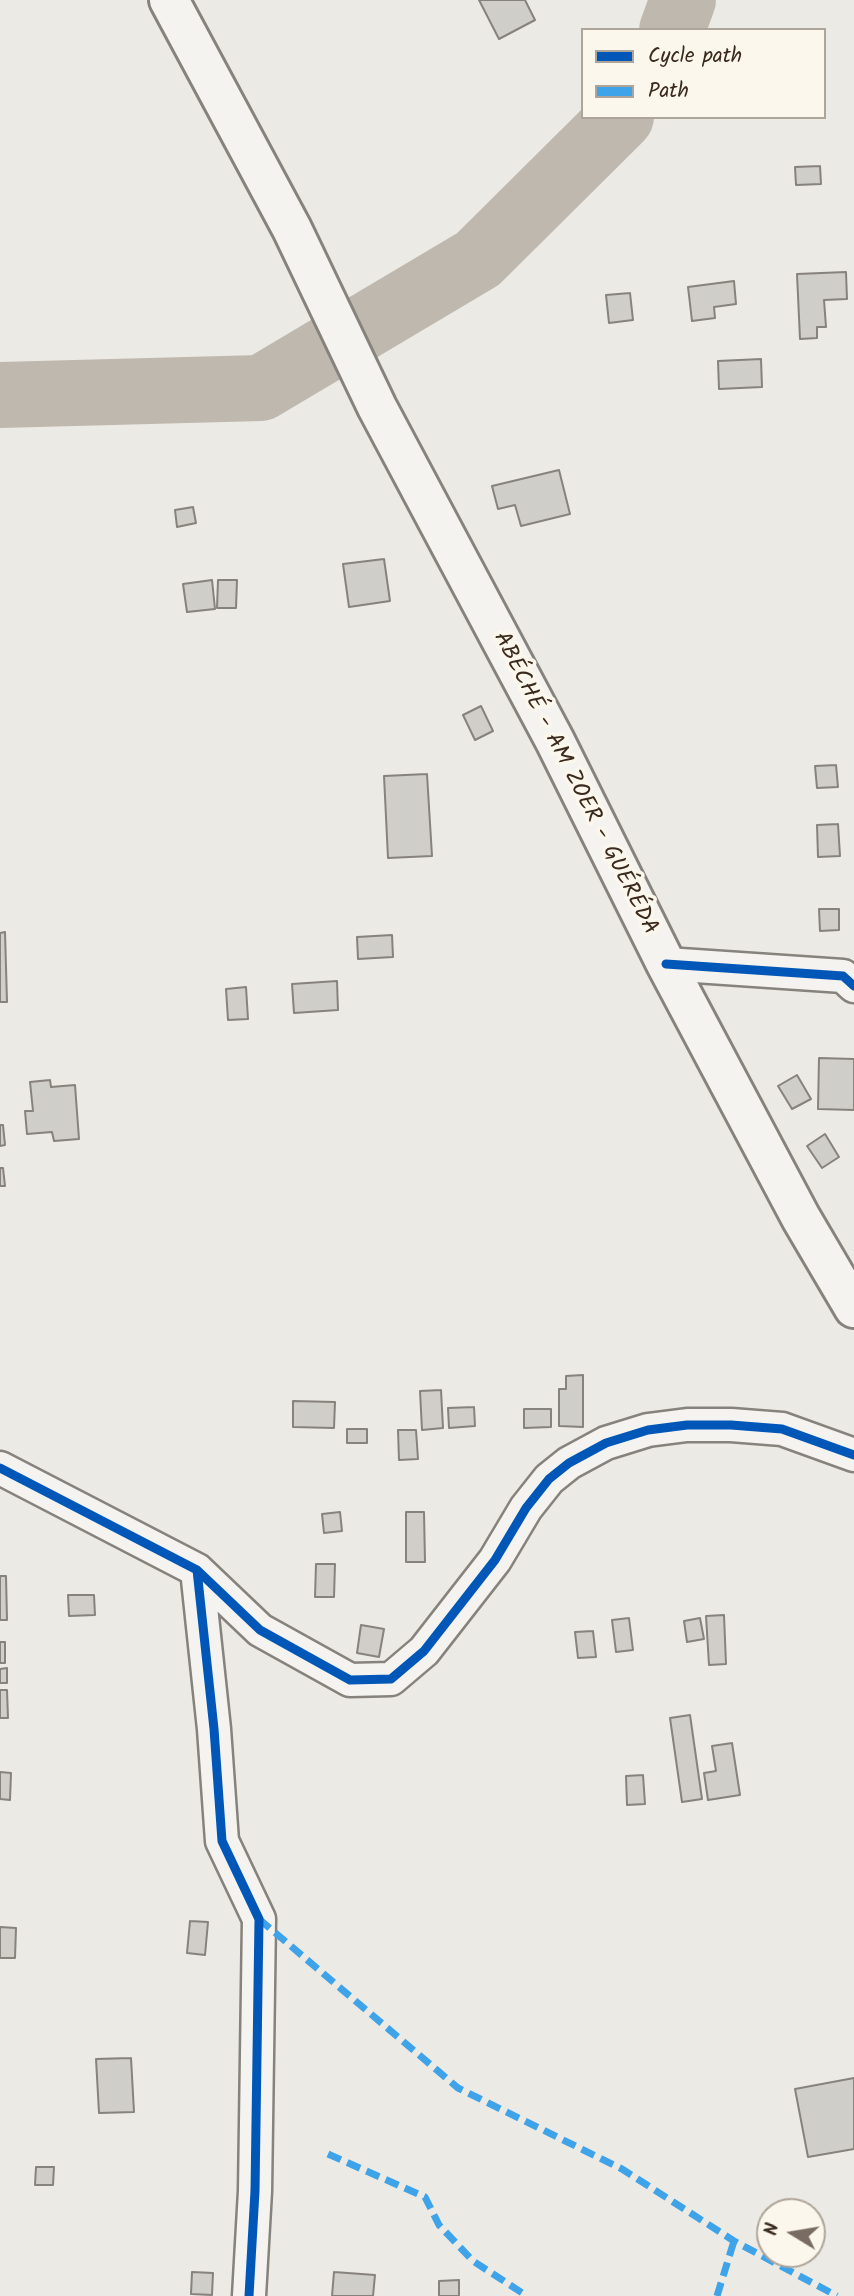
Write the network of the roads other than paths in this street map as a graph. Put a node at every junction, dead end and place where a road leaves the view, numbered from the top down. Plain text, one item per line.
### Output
1 (170, 0) edge
2 (666, 964) junction
3 (854, 986) edge
4 (854, 1308) edge
5 (854, 1455) edge
6 (0, 1468) edge
7 (197, 1570) junction
8 (249, 2296) edge

1 - 2 main road, ABÉCHÉ - AM ZOER - GUÉRÉDA
2 - 3 street
2 - 4 main road, ABÉCHÉ - AM ZOER - GUÉRÉDA
5 - 7 street
6 - 7 street
7 - 8 street

